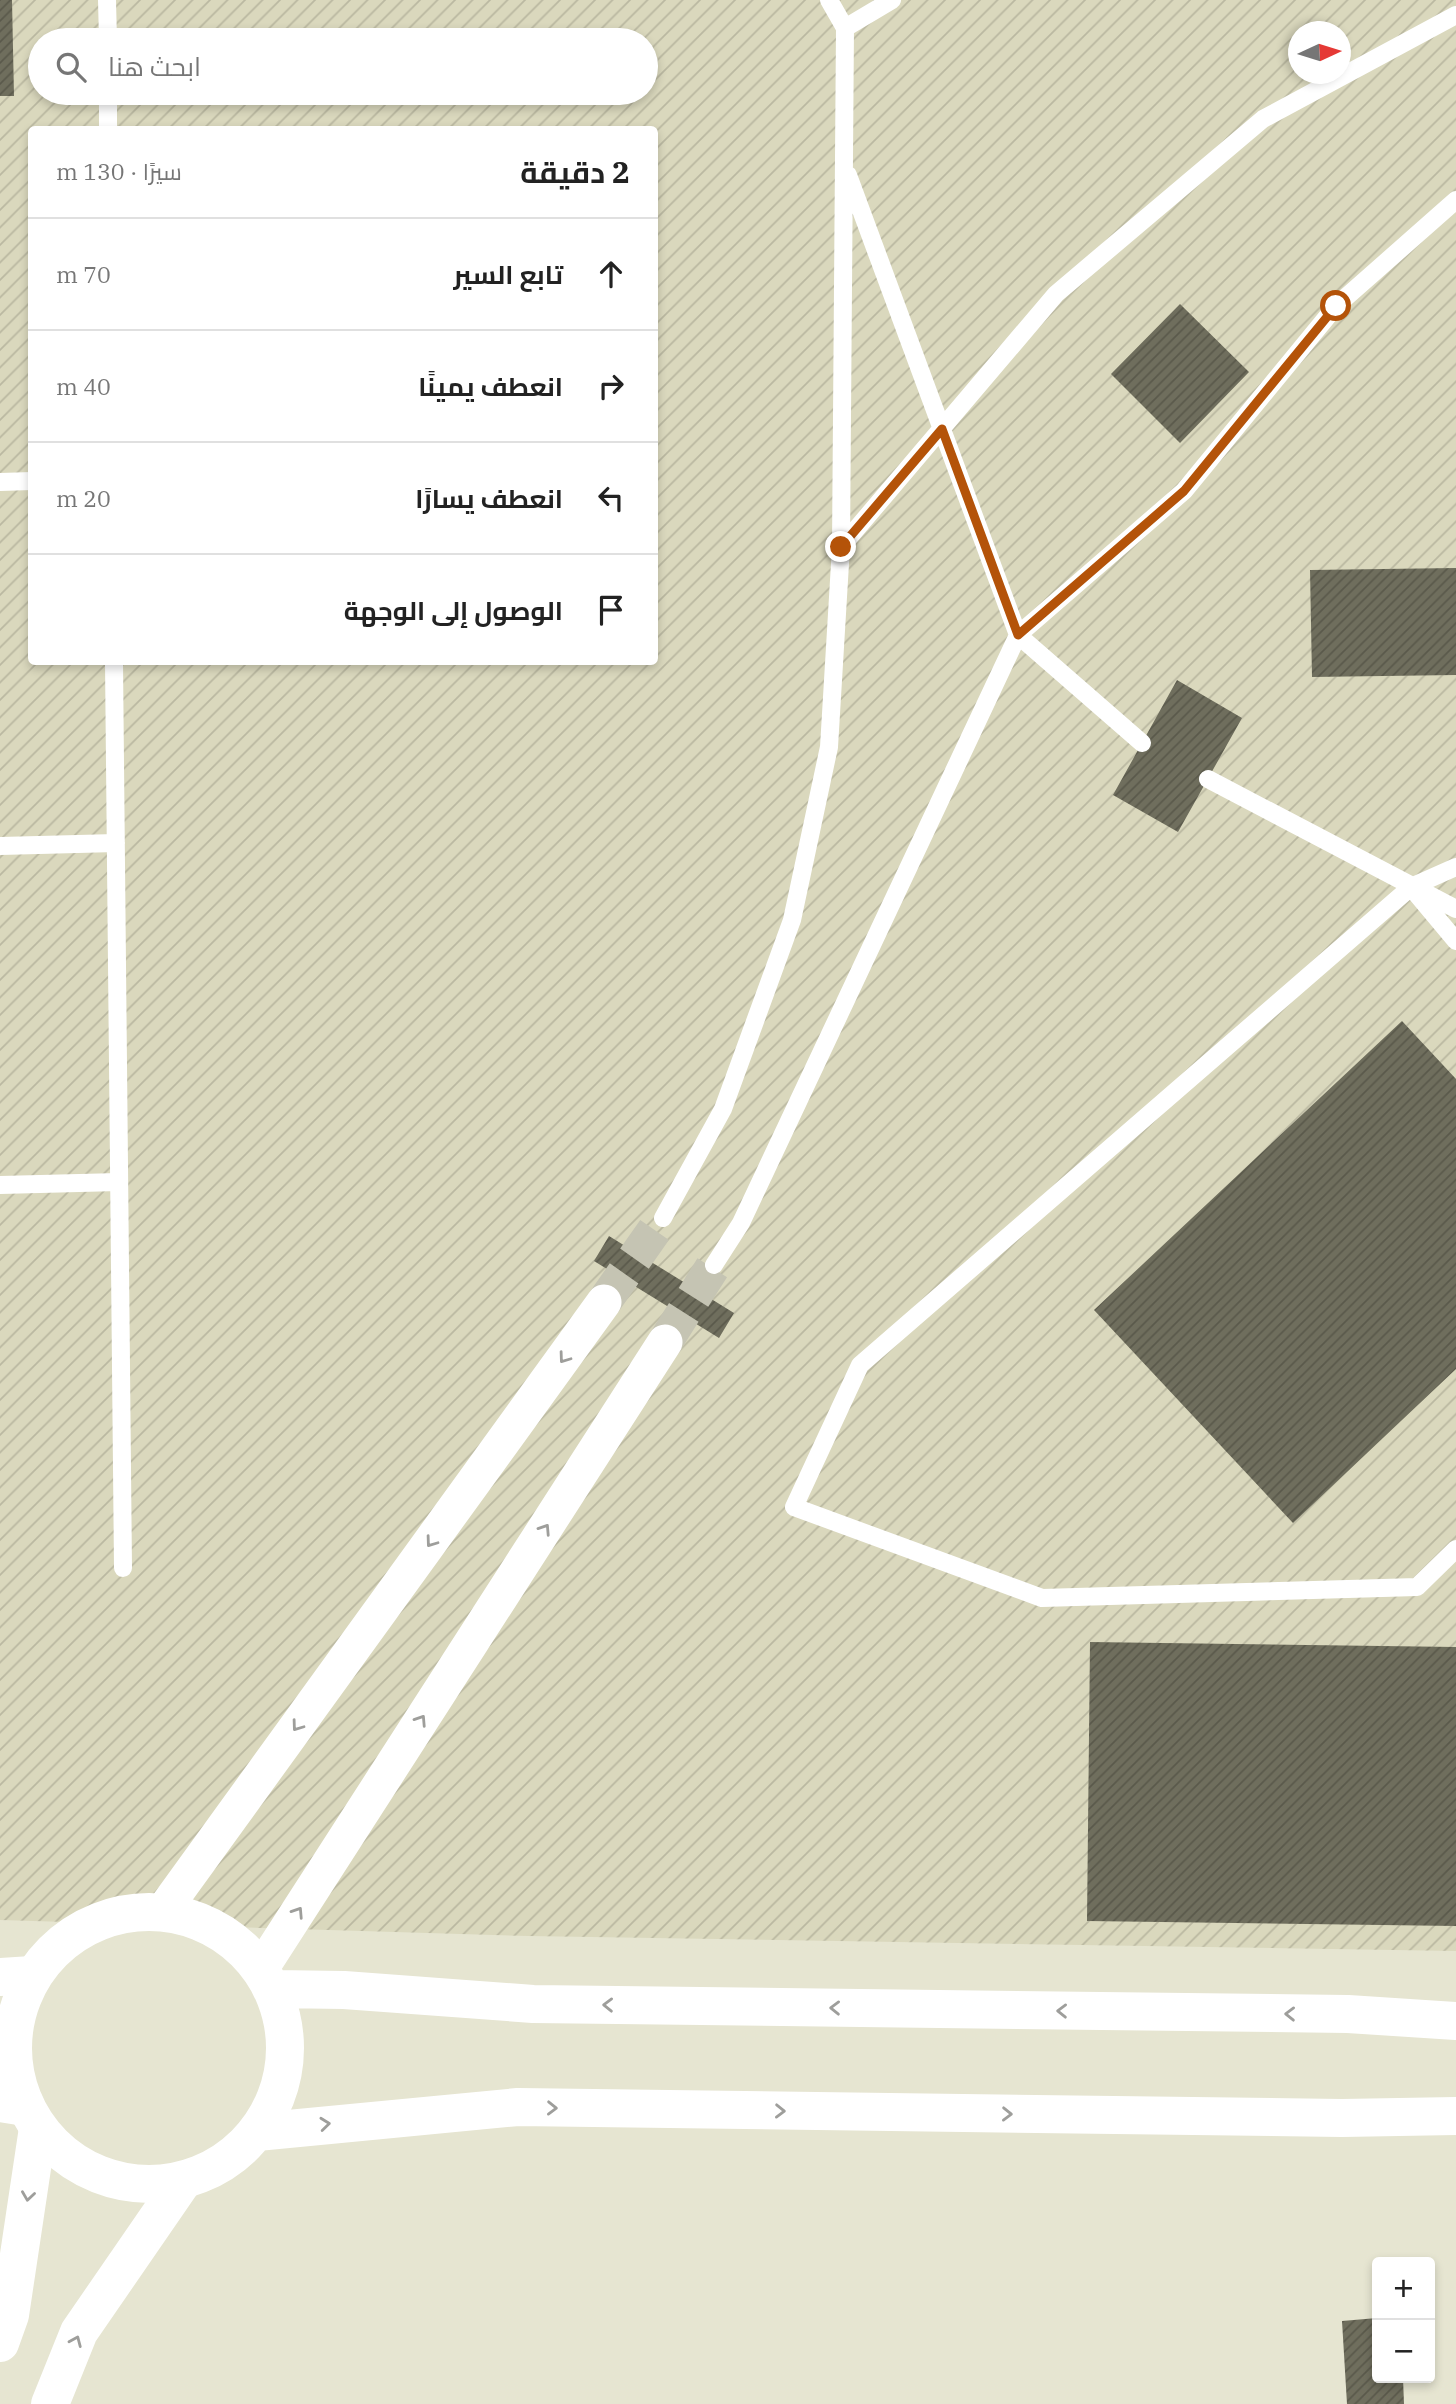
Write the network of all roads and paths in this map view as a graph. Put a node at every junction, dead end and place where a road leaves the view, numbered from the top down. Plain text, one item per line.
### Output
1 (107, 0) edge
2 (829, 0) edge
3 (892, 0) edge
4 (1456, 15) edge
5 (107, 28) edge
6 (845, 28) junction
7 (108, 105) edge
8 (108, 126) edge
9 (844, 164) junction
10 (1456, 200) edge
11 (942, 429) junction
12 (28, 481) edge
13 (0, 482) edge
14 (841, 547) junction
15 (1018, 635) junction
16 (114, 665) edge
17 (1142, 743) dead end
18 (1208, 779) dead end
19 (116, 843) junction
20 (0, 846) edge
21 (1456, 867) edge
22 (1411, 887) junction
23 (1456, 909) edge
24 (1456, 941) edge
25 (119, 1182) junction
26 (0, 1185) edge
27 (663, 1218) tunnel mouth
28 (714, 1265) tunnel mouth
29 (604, 1303) tunnel mouth
30 (665, 1342) tunnel mouth
31 (1456, 1549) edge
32 (123, 1568) dead end
33 (163, 1911) junction
34 (16, 1976) edge
35 (268, 1979) junction
36 (1456, 2007) edge
37 (1348, 2014) junction
38 (1456, 2021) edge
39 (21, 2113) edge
40 (1456, 2116) edge
41 (1342, 2118) junction
42 (257, 2132) junction
43 (1456, 2133) edge
44 (183, 2181) junction
45 (0, 2343) edge
46 (50, 2404) edge

1 - 5 lane
2 - 6 lane
3 - 6 lane
4 - 11 lane
6 - 9 lane
7 - 8 lane
9 - 11 lane
9 - 14 lane
10 - 15 lane
11 - 14 lane
11 - 15 lane
12 - 13 lane
14 - 27 lane
15 - 17 lane
15 - 28 lane
16 - 19 lane
18 - 22 lane
19 - 20 lane
19 - 25 lane
21 - 22 lane
22 - 23 lane
22 - 24 lane
22 - 31 lane
25 - 26 lane
25 - 32 lane
29 -> 33 street
35 -> 30 street
33 - 34 main road
33 - 35 main road
34 - 39 main road
37 -> 35 main road
35 - 42 main road
36 - 37 main road
37 - 38 main road
39 - 44 main road
39 -> 45 main road
40 - 41 main road
42 -> 41 main road
41 - 43 main road
42 - 44 main road
46 -> 44 main road

